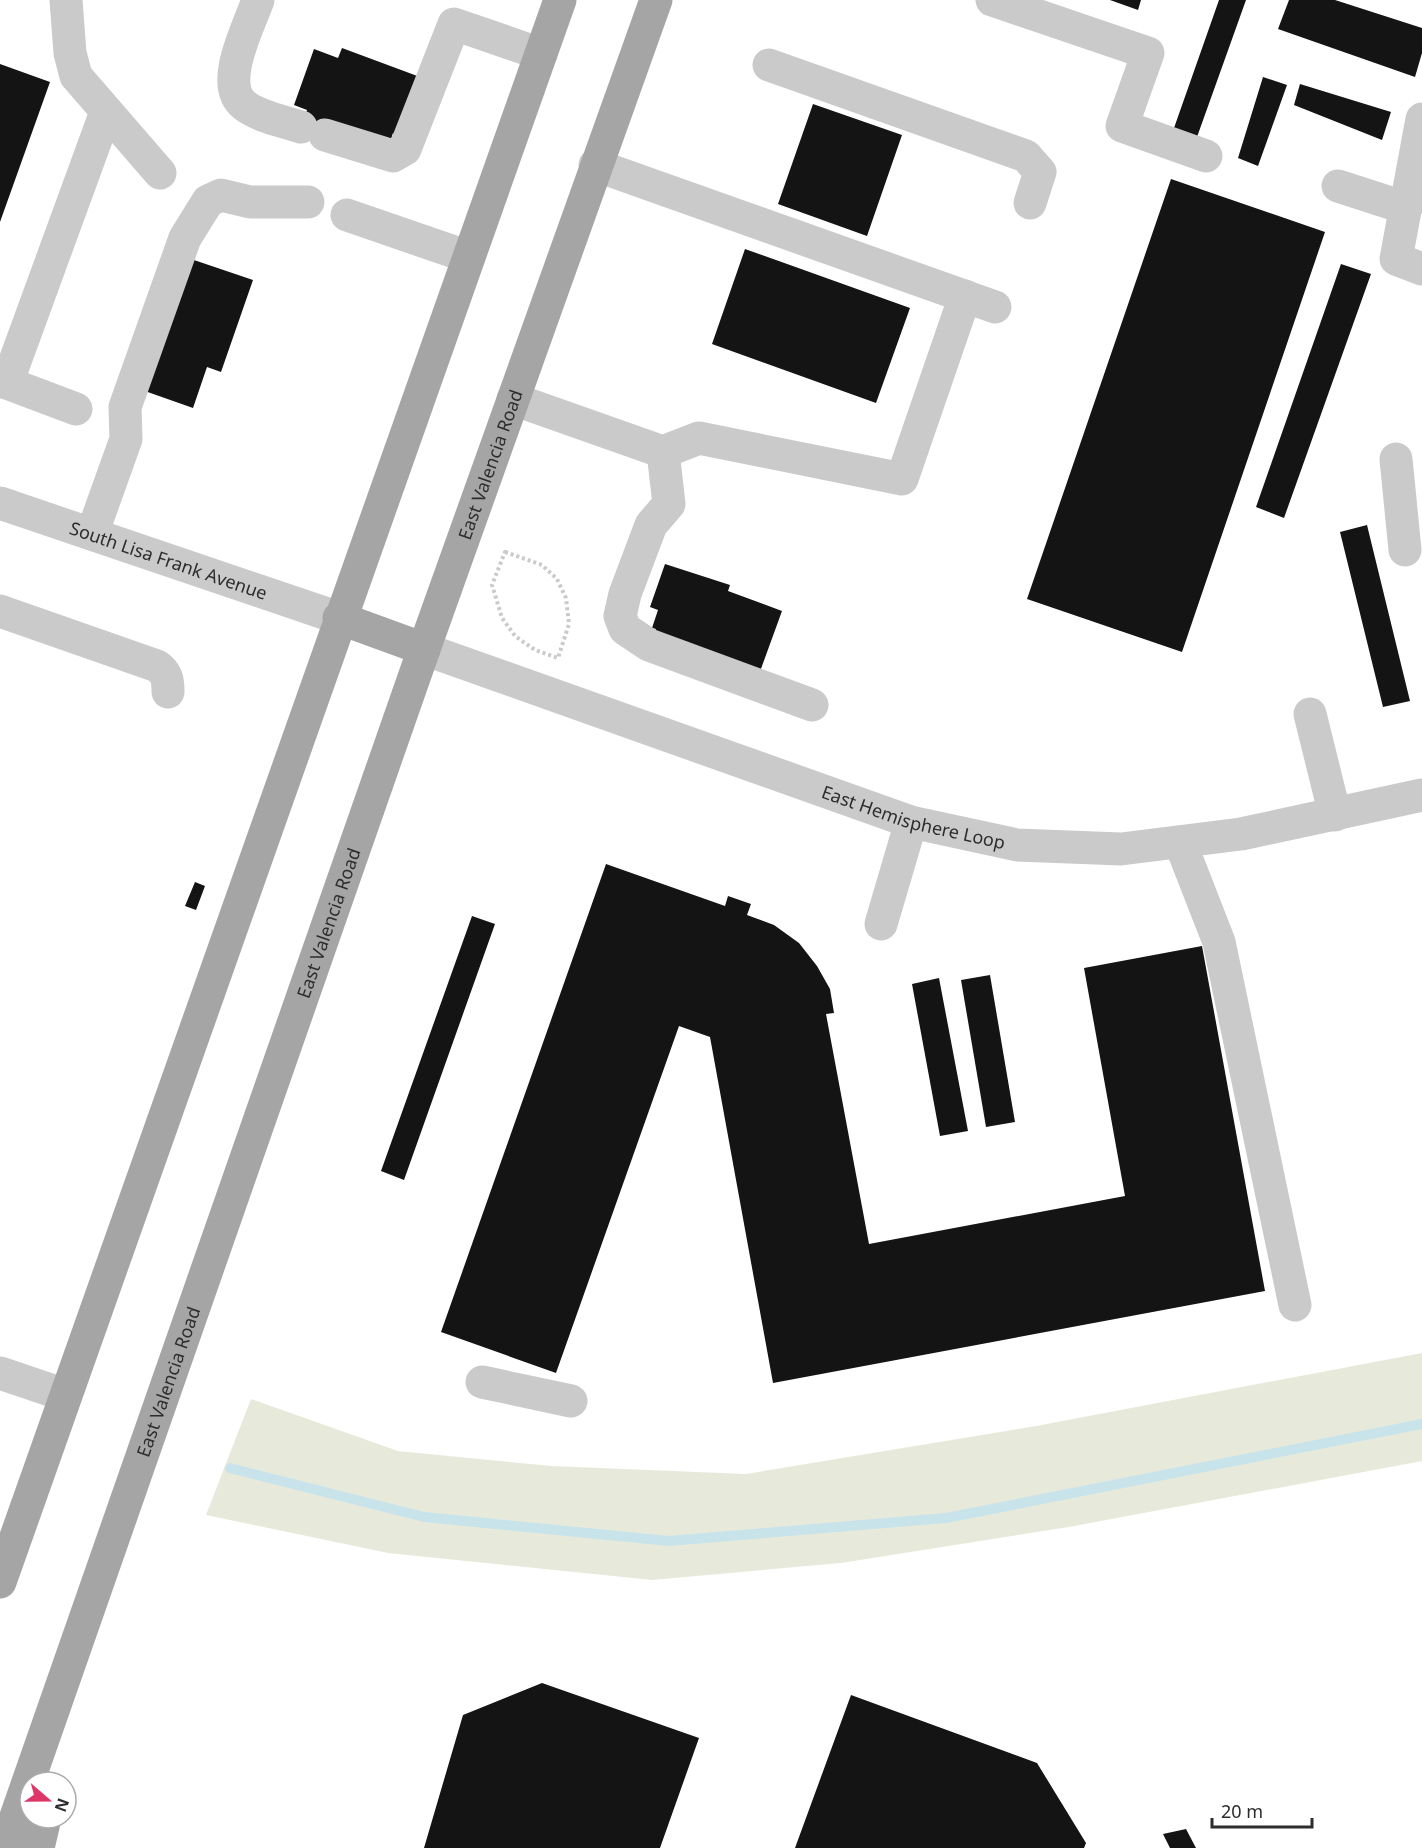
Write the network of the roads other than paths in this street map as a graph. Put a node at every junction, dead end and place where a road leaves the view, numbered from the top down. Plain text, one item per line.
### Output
1 (66, 0) edge
2 (258, 0) edge
3 (560, 0) edge
4 (656, 0) edge
5 (992, 0) edge
6 (541, 54) junction
7 (769, 65) dead end
8 (106, 112) junction
9 (1422, 119) edge
10 (1206, 156) dead end
11 (596, 165) junction
12 (160, 173) dead end
13 (1338, 186) dead end
14 (308, 202) dead end
15 (1030, 203) dead end
16 (1406, 208) junction
17 (347, 215) dead end
18 (469, 257) junction
19 (1422, 269) edge
20 (4, 382) edge
21 (513, 399) junction
22 (76, 409) dead end
23 (663, 452) junction
24 (1396, 459) dead end
25 (0, 503) edge
26 (92, 534) junction
27 (1405, 550) dead end
28 (0, 611) edge
29 (339, 618) junction
30 (424, 649) junction
31 (168, 692) dead end
32 (812, 705) dead end
33 (1310, 714) dead end
34 (1422, 795) edge
35 (1335, 815) junction
36 (911, 822) junction
37 (1180, 842) junction
38 (881, 924) dead end
39 (1295, 1305) dead end
40 (0, 1373) edge
41 (482, 1382) dead end
42 (65, 1395) junction
43 (571, 1401) dead end
44 (99, 1578) junction
45 (0, 1582) edge
46 (56, 1770) edge
47 (42, 1830) edge
48 (5, 1848) edge
49 (38, 1848) edge

1 - 8 street
2 - 6 street
3 - 6 main road
4 - 11 main road, East Valencia Road
5 - 10 street
6 - 18 main road
7 - 15 street
8 - 12 street
8 - 20 street
9 - 16 street
11 - 21 main road, East Valencia Road
11 - 23 street
13 - 16 street
14 - 26 street
16 - 19 street
17 - 18 street
18 - 29 main road
20 - 22 street
21 - 23 street
21 - 30 main road, East Valencia Road
23 - 32 street
24 - 27 street
25 - 26 street, South Lisa Frank Avenue
26 - 29 street, South Lisa Frank Avenue
28 - 31 street
29 - 30 main road
29 - 42 main road
30 - 36 street, East Hemisphere Loop
30 - 44 main road, East Valencia Road
33 - 35 street
34 - 35 street, East Hemisphere Loop
35 - 37 street, East Hemisphere Loop
36 - 37 street, East Hemisphere Loop
36 - 38 street
37 - 39 street
40 - 42 street
41 - 43 street
42 - 45 main road
44 - 46 main road
44 - 48 main road, East Valencia Road
47 - 49 main road

